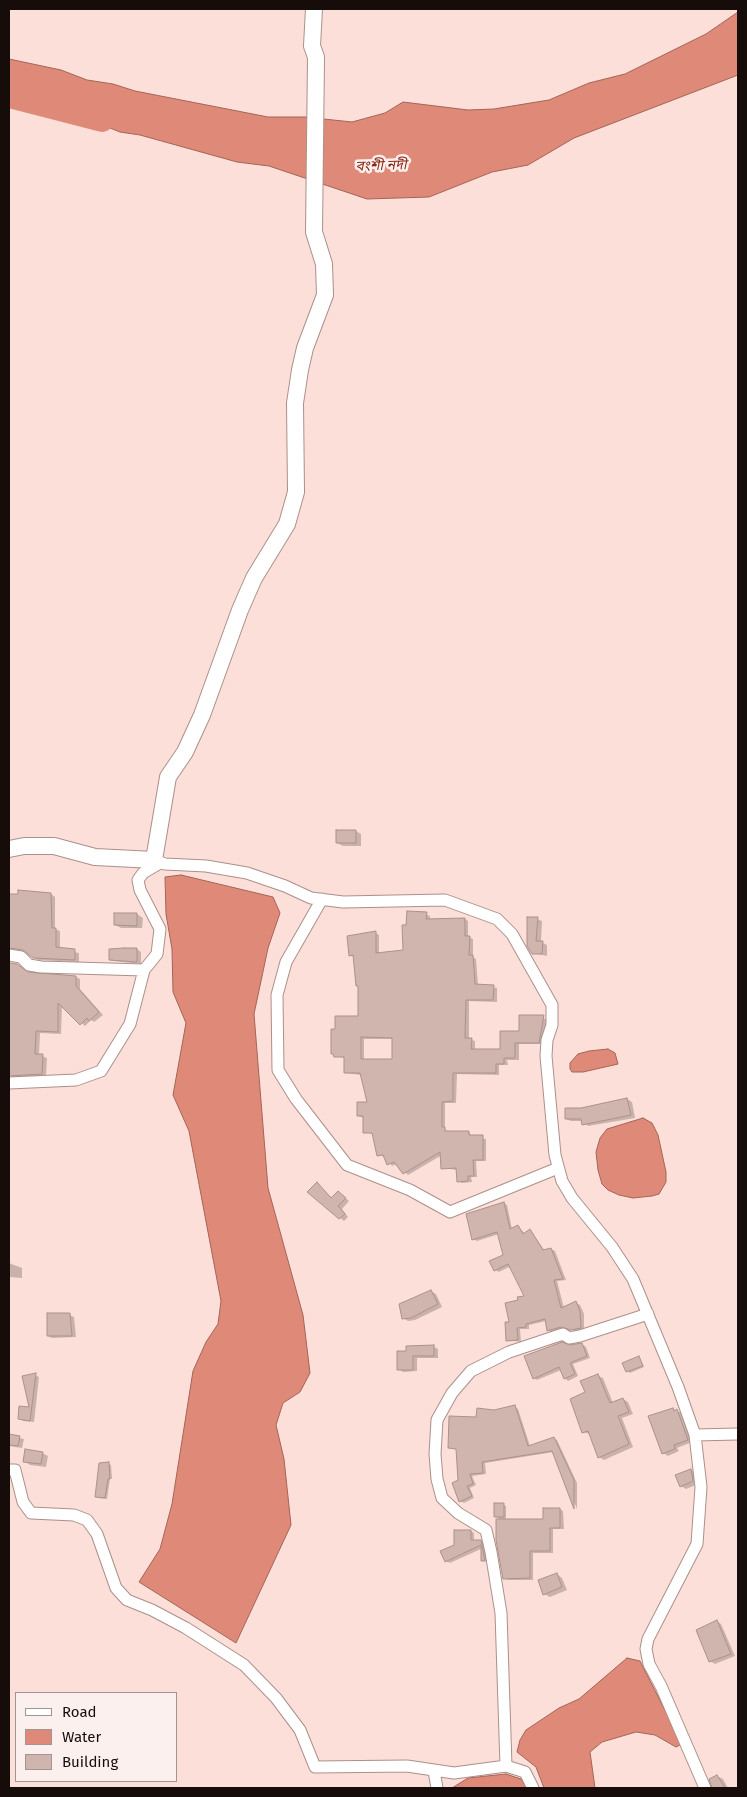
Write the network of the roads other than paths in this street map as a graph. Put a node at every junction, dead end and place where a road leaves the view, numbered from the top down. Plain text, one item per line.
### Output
1 (314, 9) edge
2 (9, 849) edge
3 (157, 862) junction
4 (322, 900) junction
5 (9, 955) edge
6 (144, 970) junction
7 (9, 1083) edge
8 (558, 1168) junction
9 (648, 1314) junction
10 (738, 1434) edge
11 (695, 1435) junction
12 (9, 1470) edge
13 (506, 1766) junction
14 (434, 1771) junction
15 (437, 1788) edge
16 (533, 1788) edge
17 (705, 1788) edge

1 - 3 street
2 - 3 street
3 - 4 street
3 - 6 street
4 - 8 street
4 - 8 street
5 - 6 street
6 - 7 street
8 - 9 street
9 - 11 street
9 - 13 street
10 - 11 street
11 - 17 street
12 - 14 street
13 - 14 street
13 - 16 street
14 - 15 street

